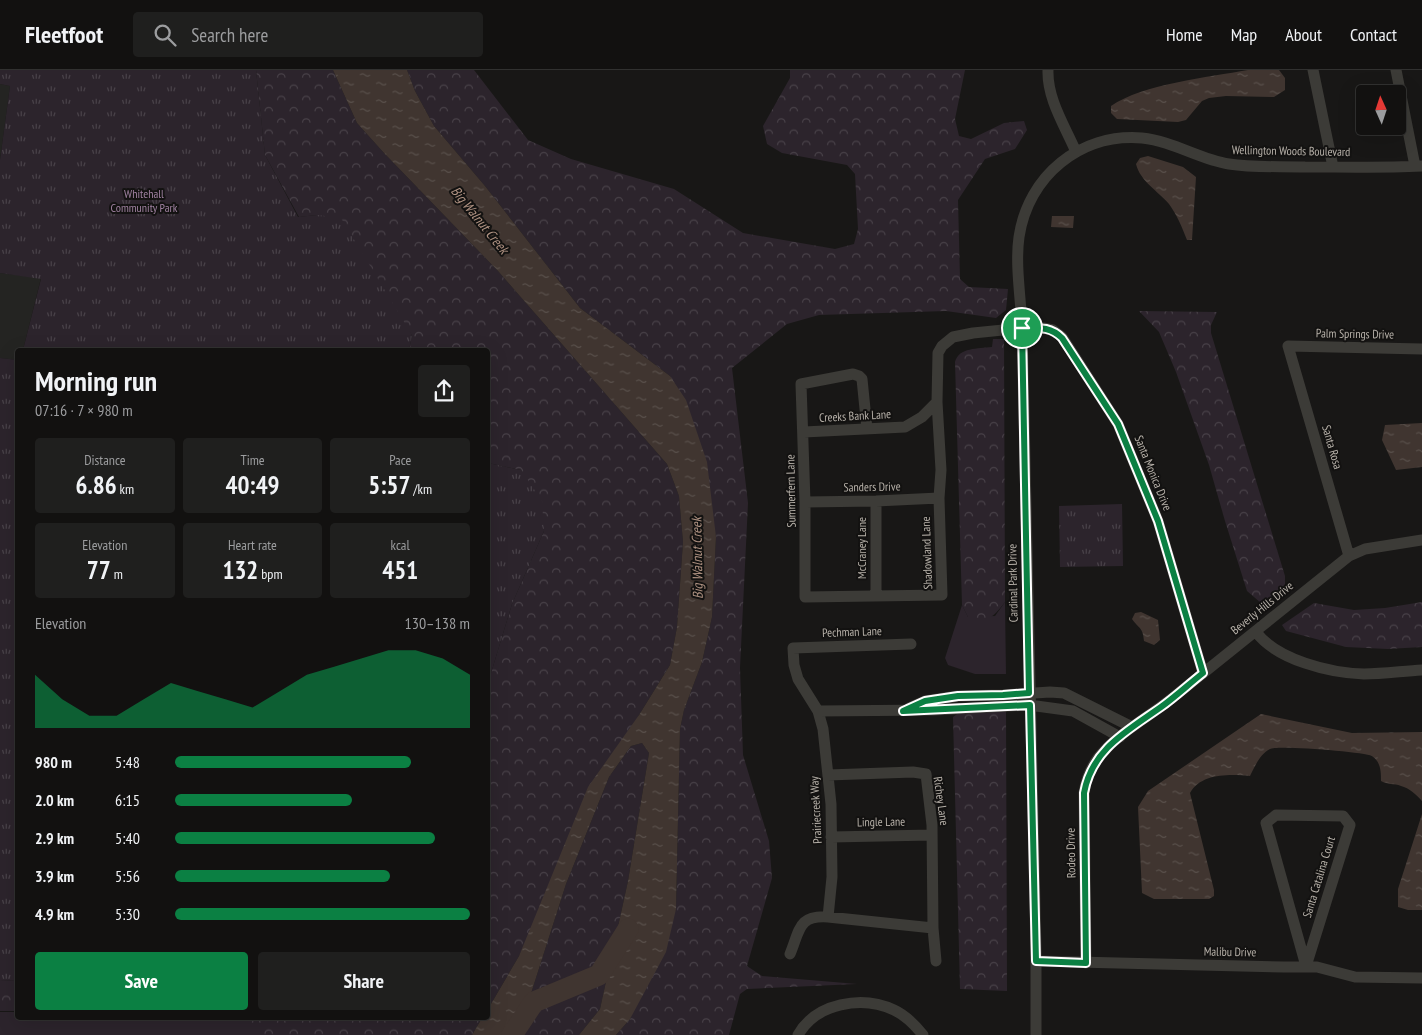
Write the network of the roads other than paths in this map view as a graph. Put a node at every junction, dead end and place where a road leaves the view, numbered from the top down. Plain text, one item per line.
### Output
1 (1048, 70) edge
2 (1313, 70) edge
3 (1396, 70) edge
4 (1076, 152) junction
5 (1419, 166) edge
6 (1333, 167) junction
7 (1022, 328) junction
8 (1288, 346) joint
9 (1422, 349) edge
10 (937, 402) junction
11 (867, 429) junction
12 (804, 432) junction
13 (939, 498) junction
14 (876, 501) junction
15 (805, 502) junction
16 (1422, 540) edge
17 (1349, 556) junction
18 (876, 595) junction
19 (805, 597) joint
20 (1256, 632) junction
21 (911, 644) dead end
22 (793, 648) joint
23 (1422, 670) edge
24 (1203, 673) junction
25 (1029, 693) junction
26 (1030, 705) junction
27 (818, 711) junction
28 (903, 711) junction
29 (1132, 727) junction
30 (1120, 737) junction
31 (1107, 748) joint
32 (828, 775) junction
33 (932, 835) junction
34 (831, 837) junction
35 (828, 917) junction
36 (933, 928) junction
37 (790, 954) dead end
38 (936, 961) dead end
39 (1036, 961) junction
40 (1086, 963) junction
41 (1306, 966) junction
42 (1422, 978) edge
43 (798, 1035) edge
44 (922, 1035) edge
45 (1036, 1035) edge

1 - 4 street
2 - 6 street
3 - 5 street
4 - 6 street, Wellington Woods Boulevard
4 - 7 street, Cardinal Park Drive
5 - 6 street, Wellington Woods Boulevard
7 - 10 street
7 - 24 street, Santa Monica Drive
7 - 25 street, Cardinal Park Drive
8 - 9 street, Palm Springs Drive
8 - 17 street, Santa Rosa
10 - 11 street, Creeks Bank Lane
10 - 13 street, Shadowland Lane
11 - 12 street, Creeks Bank Lane
11 - 12 street, Summerfern Lane
12 - 15 street, Summerfern Lane
13 - 14 street, Sanders Drive
13 - 18 street, Shadowland Lane
14 - 15 street, Sanders Drive
14 - 18 street, McCraney Lane
15 - 19 street, Summerfern Lane
16 - 17 street, Beverly Hills Drive
17 - 20 street, Beverly Hills Drive
18 - 19 street, Shadowland Lane
20 - 23 street
20 - 24 street, Beverly Hills Drive
21 - 22 street, Pechman Lane
22 - 27 street, Prairiecreek Way
24 - 29 street, Beverly Hills Drive
25 - 26 street, Cardinal Park Drive
25 - 28 street
25 - 29 street
26 - 28 street
26 - 30 street
26 - 39 street, Cardinal Park Drive
27 - 28 street
27 - 32 street, Prairiecreek Way
29 - 30 street, Beverly Hills Drive
30 - 31 street, Beverly Hills Drive
31 - 40 street, Rodeo Drive
32 - 33 street, Richey Lane
32 - 34 street, Prairiecreek Way
33 - 34 street, Lingle Lane
33 - 36 street, Richey Lane
34 - 35 street, Prairiecreek Way
35 - 36 street
35 - 37 street
36 - 38 street, Richey Lane
39 - 40 street, Malibu Drive
39 - 45 street, Cardinal Park Drive
40 - 41 street, Malibu Drive
41 - 41 street, Santa Catalina Court
41 - 42 street, Malibu Drive
43 - 44 street

